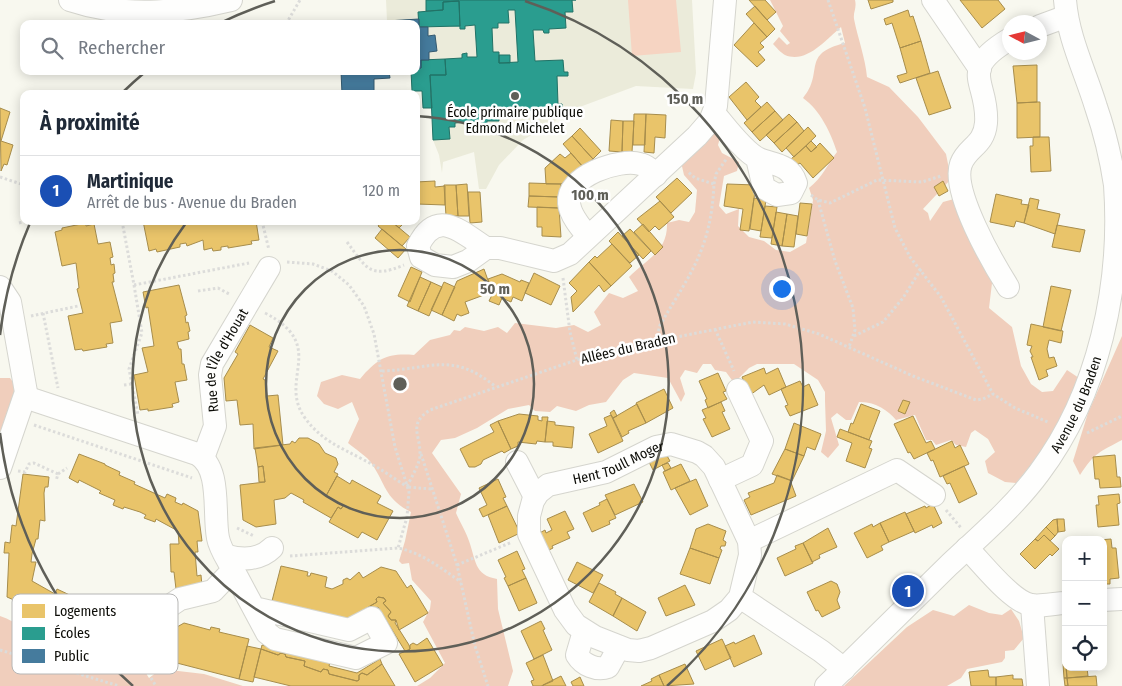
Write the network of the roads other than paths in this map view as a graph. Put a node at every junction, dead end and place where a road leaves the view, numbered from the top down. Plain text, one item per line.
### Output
1 (54, 0) edge
2 (63, 0) edge
3 (70, 0) edge
4 (725, 0) edge
5 (933, 0) edge
6 (222, 1) edge
7 (1054, 11) edge
8 (1002, 45) edge
9 (980, 69) junction
10 (714, 114) junction
11 (656, 175) junction
12 (796, 187) road end
13 (588, 236) junction
14 (486, 248) junction
15 (268, 262) road end
16 (0, 287) edge
17 (1008, 287) dead end
18 (738, 390) road end
19 (25, 397) junction
20 (203, 458) junction
21 (517, 462) dead end
22 (1, 467) edge
23 (720, 480) junction
24 (934, 494) road end
25 (535, 497) junction
26 (749, 541) junction
27 (970, 545) junction
28 (272, 548) road end
29 (230, 563) junction
30 (740, 596) junction
31 (1122, 599) edge
32 (178, 600) edge
33 (1107, 600) edge
34 (1062, 603) edge
35 (1032, 605) junction
36 (254, 608) junction
37 (844, 669) junction
38 (826, 686) edge
39 (1038, 686) edge

1 - 2 street
3 - 6 street
4 - 10 street
5 - 9 street
7 - 27 street, Avenue du Braden
8 - 9 street
9 - 17 street
10 - 11 street
10 - 12 street
11 - 13 street
11 - 13 street
13 - 14 street
14 - 14 street
15 - 20 street, Rue de l'Île d'Houat
16 - 19 street
18 - 23 street
19 - 20 street
19 - 22 street
20 - 29 street
21 - 25 street
23 - 25 street, Hent Toull Moger
23 - 26 street, Hent Toull Moger
24 - 26 street
25 - 30 street, Hent Toull Moger
26 - 30 street, Hent Toull Moger
27 - 35 street
27 - 37 street, Avenue du Braden
28 - 29 street
29 - 32 street
29 - 36 street
30 - 37 street
31 - 33 street
34 - 35 street
35 - 39 street
36 - 36 street
37 - 38 street, Avenue du Braden

